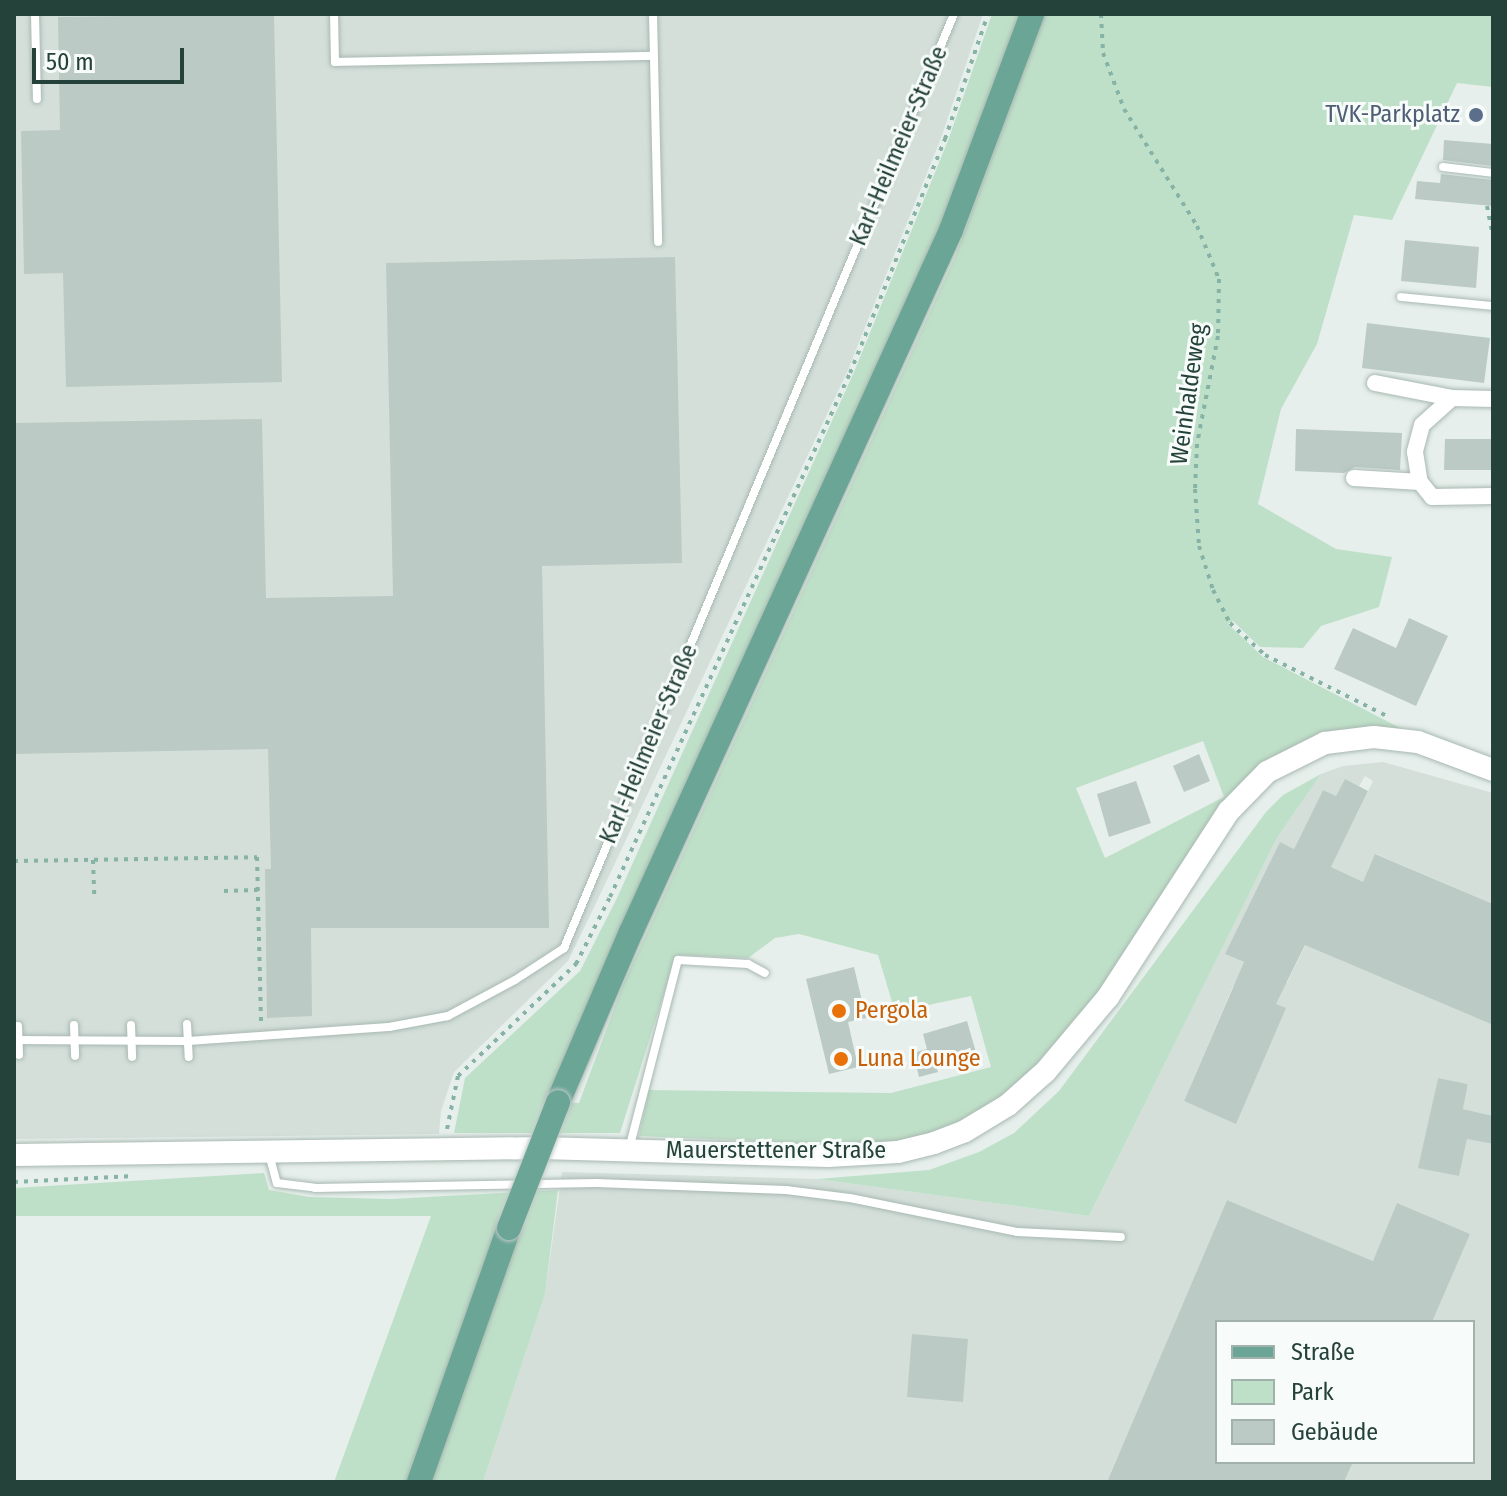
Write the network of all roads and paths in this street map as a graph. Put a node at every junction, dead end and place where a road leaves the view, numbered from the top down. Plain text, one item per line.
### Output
1 (35, 14) edge
2 (334, 14) edge
3 (653, 14) edge
4 (954, 14) edge
5 (988, 14) edge
6 (1032, 14) edge
7 (1101, 14) edge
8 (654, 56) junction
9 (37, 99) dead end
10 (1443, 167) dead end
11 (1493, 173) edge
12 (1487, 206) dead end
13 (1493, 238) edge
14 (658, 242) dead end
15 (1401, 297) dead end
16 (1493, 306) edge
17 (1375, 383) dead end
18 (1452, 398) junction
19 (1493, 399) edge
20 (1354, 478) dead end
21 (1420, 482) junction
22 (1493, 496) edge
23 (1418, 742) junction
24 (1493, 770) edge
25 (93, 860) junction
26 (14, 861) edge
27 (258, 890) junction
28 (224, 891) dead end
29 (94, 894) dead end
30 (765, 973) dead end
31 (187, 1024) dead end
32 (74, 1025) dead end
33 (131, 1025) dead end
34 (18, 1026) dead end
35 (261, 1038) junction
36 (74, 1039) junction
37 (16, 1040) edge
38 (131, 1040) junction
39 (188, 1041) junction
40 (19, 1055) dead end
41 (75, 1056) dead end
42 (132, 1057) dead end
43 (189, 1057) dead end
44 (445, 1149) junction
45 (628, 1150) junction
46 (268, 1152) junction
47 (14, 1155) edge
48 (135, 1176) dead end
49 (14, 1182) edge
50 (1121, 1237) dead end
51 (419, 1482) edge

1 - 9 lane
2 - 8 lane
3 - 8 lane
4 - 35 lane, Karl-Heilmeier-Straße
5 - 44 path
6 - 51 main road, bridge
7 - 23 path, Weinhaldeweg
8 - 14 lane
10 - 11 lane
12 - 13 path
15 - 16 lane
17 - 18 street
18 - 19 street
18 - 21 street
20 - 21 street
21 - 22 street
23 - 24 main road, Mauerstettener Straße
23 - 45 main road, Mauerstettener Straße
25 - 26 path
25 - 27 path
25 - 29 path
27 - 28 path
27 - 35 path
30 - 45 lane
31 - 39 lane
32 - 36 lane
33 - 38 lane
34 - 37 lane
35 - 39 lane, Karl-Heilmeier-Straße
36 - 37 lane, Karl-Heilmeier-Straße
36 - 38 lane, Karl-Heilmeier-Straße
36 - 41 lane
37 - 40 lane
38 - 39 lane, Karl-Heilmeier-Straße
38 - 42 lane
39 - 43 lane
44 - 45 main road, Mauerstettener Straße
44 - 46 main road, Mauerstettener Straße
46 - 47 main road, Mauerstettener Straße
46 - 50 lane
48 - 49 path

